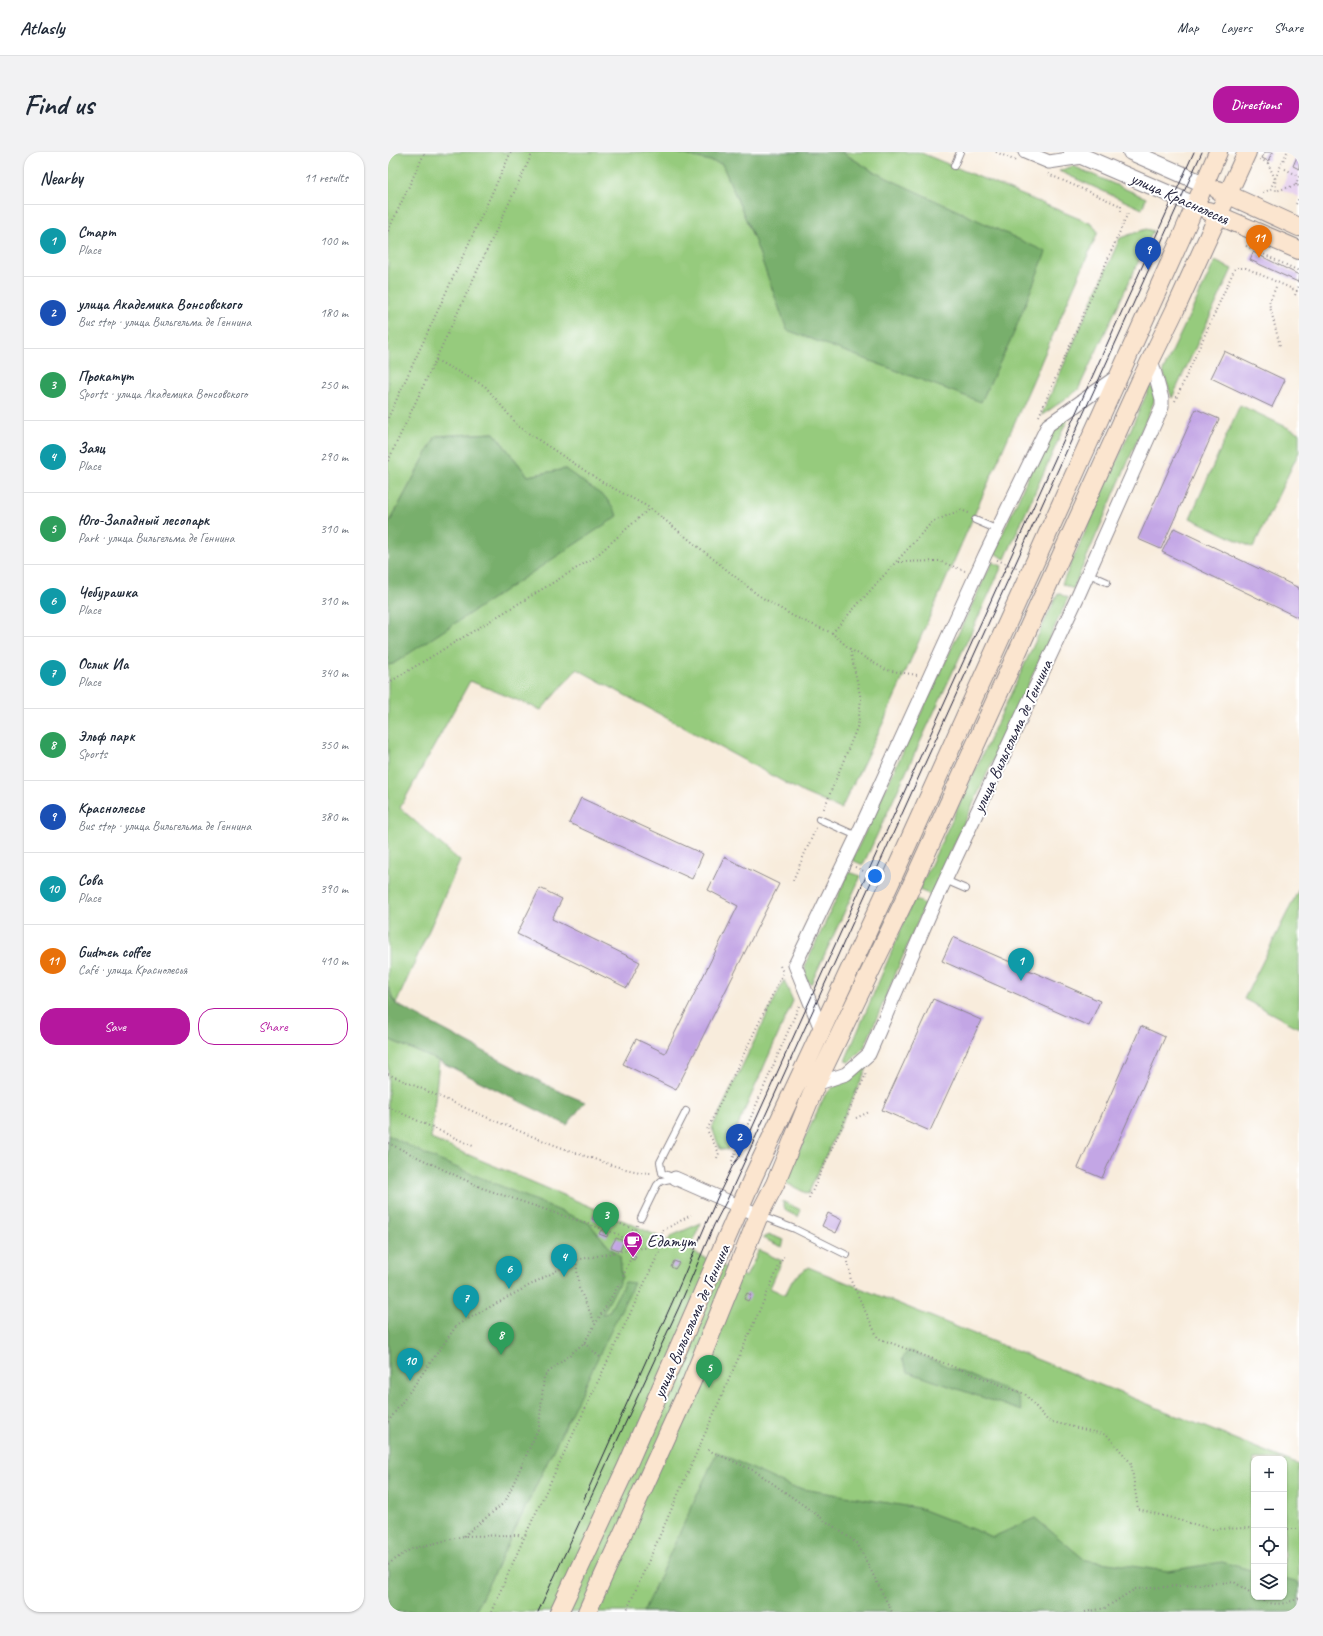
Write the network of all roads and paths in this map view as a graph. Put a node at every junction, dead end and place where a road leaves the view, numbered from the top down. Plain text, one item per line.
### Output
1 (425, 152) edge
2 (511, 152) edge
3 (533, 152) edge
4 (960, 152) edge
5 (996, 152) edge
6 (1131, 152) edge
7 (1218, 152) edge
8 (1273, 152) edge
9 (1287, 152) edge
10 (1077, 154) edge
11 (1021, 156) edge
12 (1253, 156) edge
13 (1268, 163) junction
14 (954, 166) dead end
15 (1285, 169) dead end
16 (1045, 173) dead end
17 (1299, 176) edge
18 (1275, 179) junction
19 (1204, 184) junction
20 (1296, 185) junction
21 (1299, 186) edge
22 (1270, 190) junction
23 (1263, 192) dead end
24 (1228, 195) junction
25 (1267, 197) dead end
26 (1299, 198) edge
27 (1296, 204) dead end
28 (1195, 205) junction
29 (1121, 211) dead end
30 (1218, 216) junction
31 (1299, 227) edge
32 (388, 231) edge
33 (1246, 246) dead end
34 (1299, 250) edge
35 (1235, 268) dead end
36 (1299, 271) edge
37 (1299, 286) edge
38 (1276, 287) dead end
39 (1298, 292) edge
40 (1295, 295) dead end
41 (1280, 346) dead end
42 (1151, 359) junction
43 (436, 360) junction
44 (1120, 374) junction
45 (388, 418) edge
46 (388, 461) edge
47 (650, 508) junction
48 (962, 510) dead end
49 (975, 520) dead end
50 (998, 530) junction
51 (898, 562) junction
52 (970, 573) dead end
53 (1087, 573) junction
54 (1108, 582) dead end
55 (832, 633) junction
56 (850, 649) junction
57 (922, 676) dead end
58 (388, 683) edge
59 (819, 819) junction
60 (857, 836) junction
61 (793, 880) dead end
62 (945, 880) junction
63 (966, 889) dead end
64 (780, 966) dead end
65 (787, 978) dead end
66 (800, 1002) dead end
67 (821, 1029) junction
68 (388, 1074) edge
69 (816, 1084) junction
70 (388, 1107) edge
71 (686, 1111) dead end
72 (869, 1112) dead end
73 (856, 1118) dead end
74 (388, 1143) edge
75 (475, 1147) dead end
76 (732, 1161) dead end
77 (662, 1173) junction
78 (675, 1178) junction
79 (741, 1206) junction
80 (691, 1215) dead end
81 (759, 1215) junction
82 (606, 1218) dead end
83 (641, 1218) joint
84 (635, 1230) junction
85 (662, 1246) junction
86 (634, 1249) junction
87 (784, 1255) dead end
88 (847, 1255) joint
89 (576, 1260) junction
90 (595, 1323) junction
91 (584, 1343) junction
92 (602, 1358) dead end
93 (388, 1422) edge
94 (708, 1450) dead end
95 (1251, 1528) edge
96 (1287, 1528) edge
97 (1299, 1529) edge
98 (464, 1536) junction
99 (524, 1538) junction
100 (388, 1564) edge
101 (1251, 1593) edge
102 (1299, 1598) edge
103 (1261, 1600) edge
104 (491, 1612) edge
105 (559, 1612) edge
106 (587, 1612) edge
107 (626, 1612) edge
108 (892, 1612) edge
109 (1085, 1612) edge

1 - 32 path
2 - 45 path
3 - 43 path
4 - 14 lane
5 - 11 path
6 - 19 street, улица Краснолесья
7 - 19 main road, улица Вильгельма де Геннина
8 - 13 path
9 - 18 path
10 - 11 street, улица Краснолесья
10 - 28 street, улица Краснолесья
12 - 13 path
12 - 24 main road, улица Вильгельма де Геннина
13 - 18 path
15 - 17 path
16 - 29 path
17 - 20 path
18 - 20 path
18 - 22 path
19 - 24 main road, улица Краснолесья
19 - 28 main road, улица Вильгельма де Геннина
20 - 21 path
22 - 23 path
22 - 25 path
24 - 30 main road, улица Вильгельма де Геннина
24 - 31 main road, улица Краснолесья
26 - 27 path
28 - 30 main road, улица Краснолесья
28 - 44 main road, улица Вильгельма де Геннина
30 - 34 main road, улица Краснолесья
30 - 42 main road, улица Вильгельма де Геннина
33 - 36 path
35 - 39 path
37 - 39 path
38 - 41 path
39 - 40 path
42 - 53 street, улица Вильгельма де Геннина
42 - 69 main road, улица Вильгельма де Геннина
43 - 46 path
43 - 47 path
44 - 50 street
44 - 67 main road, улица Вильгельма де Геннина
47 - 55 path
47 - 58 path
48 - 51 path
49 - 50 lane
50 - 60 street
51 - 52 path
51 - 55 path
53 - 54 lane
53 - 62 street, улица Вильгельма де Геннина
55 - 56 path
56 - 57 path
56 - 59 path
59 - 60 lane
59 - 61 path
60 - 67 street
62 - 63 lane
62 - 69 street, улица Вильгельма де Геннина
64 - 65 path
66 - 76 path
67 - 79 main road, улица Вильгельма де Геннина
68 - 77 path
69 - 81 main road, улица Вильгельма де Геннина
70 - 75 path
71 - 77 lane
72 - 73 path
74 - 86 path
77 - 78 lane
78 - 79 street
78 - 83 lane
79 - 81 street
79 - 105 main road, улица Вильгельма де Геннина
80 - 85 path
81 - 88 lane
81 - 106 main road, улица Вильгельма де Геннина
82 - 84 path
83 - 84 path
84 - 86 path
85 - 86 path
85 - 99 path
86 - 89 path
86 - 90 path
87 - 107 path
88 - 95 path
89 - 90 path
89 - 93 path
90 - 91 path
91 - 92 path
91 - 98 path
94 - 108 path
96 - 97 path
98 - 99 path
98 - 100 path
99 - 104 path
101 - 109 path
102 - 103 path

